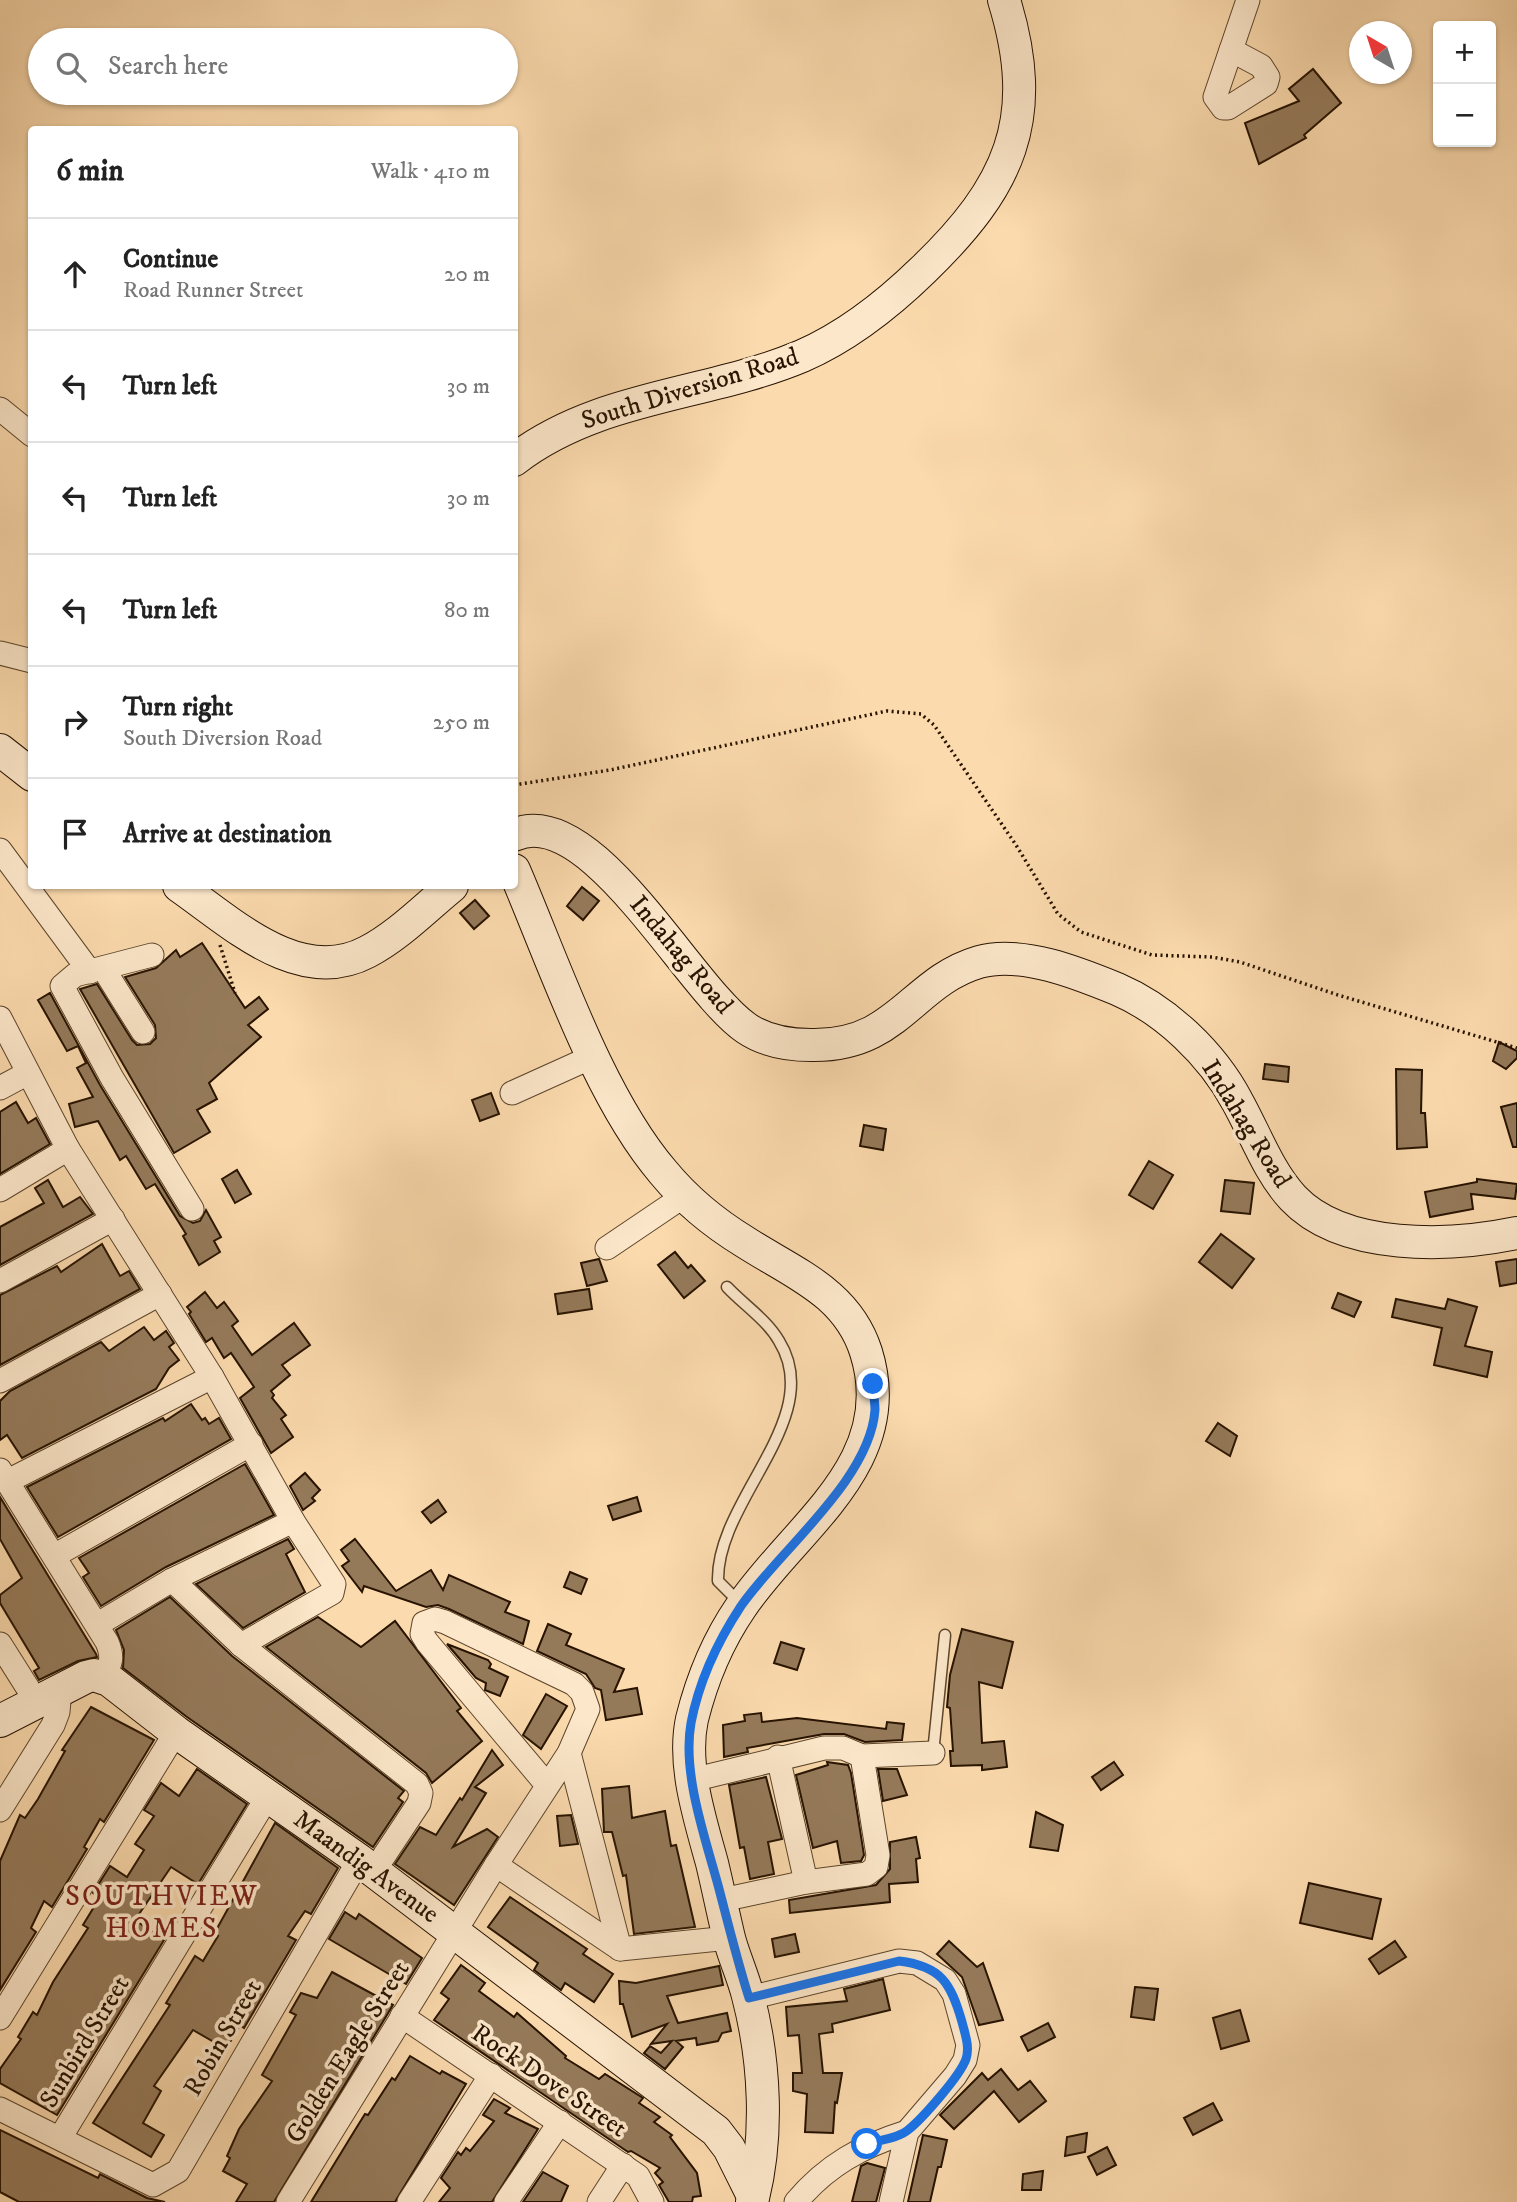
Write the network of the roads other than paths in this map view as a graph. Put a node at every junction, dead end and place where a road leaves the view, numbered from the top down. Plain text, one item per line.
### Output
1 (1004, 0) edge
2 (1248, 0) edge
3 (1231, 50) dead end
4 (0, 409) edge
5 (28, 432) edge
6 (518, 457) edge
7 (0, 653) edge
8 (28, 661) edge
9 (0, 750) edge
10 (28, 772) edge
11 (518, 834) edge
12 (0, 850) edge
13 (518, 879) edge
14 (28, 885) edge
15 (32, 889) edge
16 (183, 889) edge
17 (448, 889) edge
18 (152, 955) dead end
19 (97, 970) junction
20 (0, 1018) edge
21 (143, 1032) dead end
22 (594, 1056) junction
23 (28, 1073) junction
24 (0, 1088) edge
25 (512, 1093) dead end
26 (68, 1149) junction
27 (0, 1190) edge
28 (684, 1196) junction
29 (192, 1209) dead end
30 (113, 1219) junction
31 (1517, 1233) edge
32 (607, 1248) dead end
33 (0, 1281) edge
34 (727, 1287) dead end
35 (160, 1294) junction
36 (212, 1377) junction
37 (0, 1381) edge
38 (251, 1444) junction
39 (3, 1476) edge
40 (293, 1521) junction
41 (54, 1556) junction
42 (172, 1580) junction
43 (742, 1605) junction
44 (98, 1624) junction
45 (945, 1635) dead end
46 (0, 1644) edge
47 (241, 1645) junction
48 (102, 1676) junction
49 (48, 1695) junction
50 (0, 1721) edge
51 (176, 1732) junction
52 (569, 1753) junction
53 (933, 1753) joint
54 (778, 1756) junction
55 (862, 1756) junction
56 (692, 1780) junction
57 (547, 1785) junction
58 (268, 1796) junction
59 (0, 1810) edge
60 (496, 1865) junction
61 (367, 1866) junction
62 (806, 1882) junction
63 (722, 1900) junction
64 (455, 1931) junction
65 (729, 1938) junction
66 (620, 1949) junction
67 (749, 1998) junction
68 (402, 2016) junction
69 (0, 2018) edge
70 (491, 2075) junction
71 (762, 2106) junction
72 (0, 2109) edge
73 (560, 2122) junction
74 (716, 2131) junction
75 (907, 2132) junction
76 (60, 2137) junction
77 (624, 2165) junction
78 (752, 2199) edge
79 (288, 2202) edge
80 (409, 2202) edge
81 (506, 2202) edge
82 (600, 2202) edge
83 (652, 2202) edge
84 (796, 2202) edge
85 (891, 2202) edge

1 - 6 main road, South Diversion Road
2 - 3 street
4 - 5 street
7 - 8 street
9 - 10 main road
11 - 31 main road, Indahag Road
12 - 14 street
13 - 22 main road
15 - 19 street
16 - 17 main road
18 - 19 street
19 - 21 street
19 - 29 street
20 - 23 street
22 - 25 street
22 - 28 main road
23 - 24 street
23 - 26 street
26 - 27 street
26 - 30 street
28 - 32 street
28 - 43 main road
30 - 33 street
30 - 35 street
34 - 43 lane
35 - 36 street
35 - 37 street
36 - 38 street
36 - 39 street
38 - 40 street
38 - 41 street
39 - 41 street
40 - 42 street
40 - 47 street
41 - 44 street
42 - 44 street
42 - 47 street, Robin Street
43 - 56 main road
44 - 48 street
45 - 53 lane
46 - 49 street
47 - 61 street, Robin Street
48 - 49 main road
48 - 51 main road, Maandig Avenue
49 - 50 main road
49 - 59 street
51 - 58 main road, Maandig Avenue
51 - 69 street
52 - 57 street, Golden Eagle Street
52 - 57 street, Golden Eagle Street
52 - 66 street
53 - 55 street
54 - 55 street
54 - 56 street
54 - 62 street
55 - 62 street
56 - 63 main road
57 - 60 street, Golden Eagle Street
58 - 61 main road, Maandig Avenue
58 - 76 street, Sunbird Street
60 - 64 street, Golden Eagle Street
60 - 66 street
61 - 64 main road, Maandig Avenue
61 - 76 street, Robin Street
62 - 63 street
63 - 65 main road
64 - 68 street, Golden Eagle Street
64 - 74 main road, Maandig Avenue
65 - 66 street
65 - 67 main road
67 - 71 main road
67 - 75 street
68 - 70 street, Rock Dove Street
68 - 79 street, Golden Eagle Street
70 - 73 street, Rock Dove Street
70 - 80 street
71 - 74 main road
71 - 78 main road
72 - 76 street
73 - 77 street, Rock Dove Street
73 - 81 street
74 - 78 main road, Maandig Avenue
75 - 84 street
75 - 85 street
77 - 82 street
77 - 83 street, Rock Dove Street

